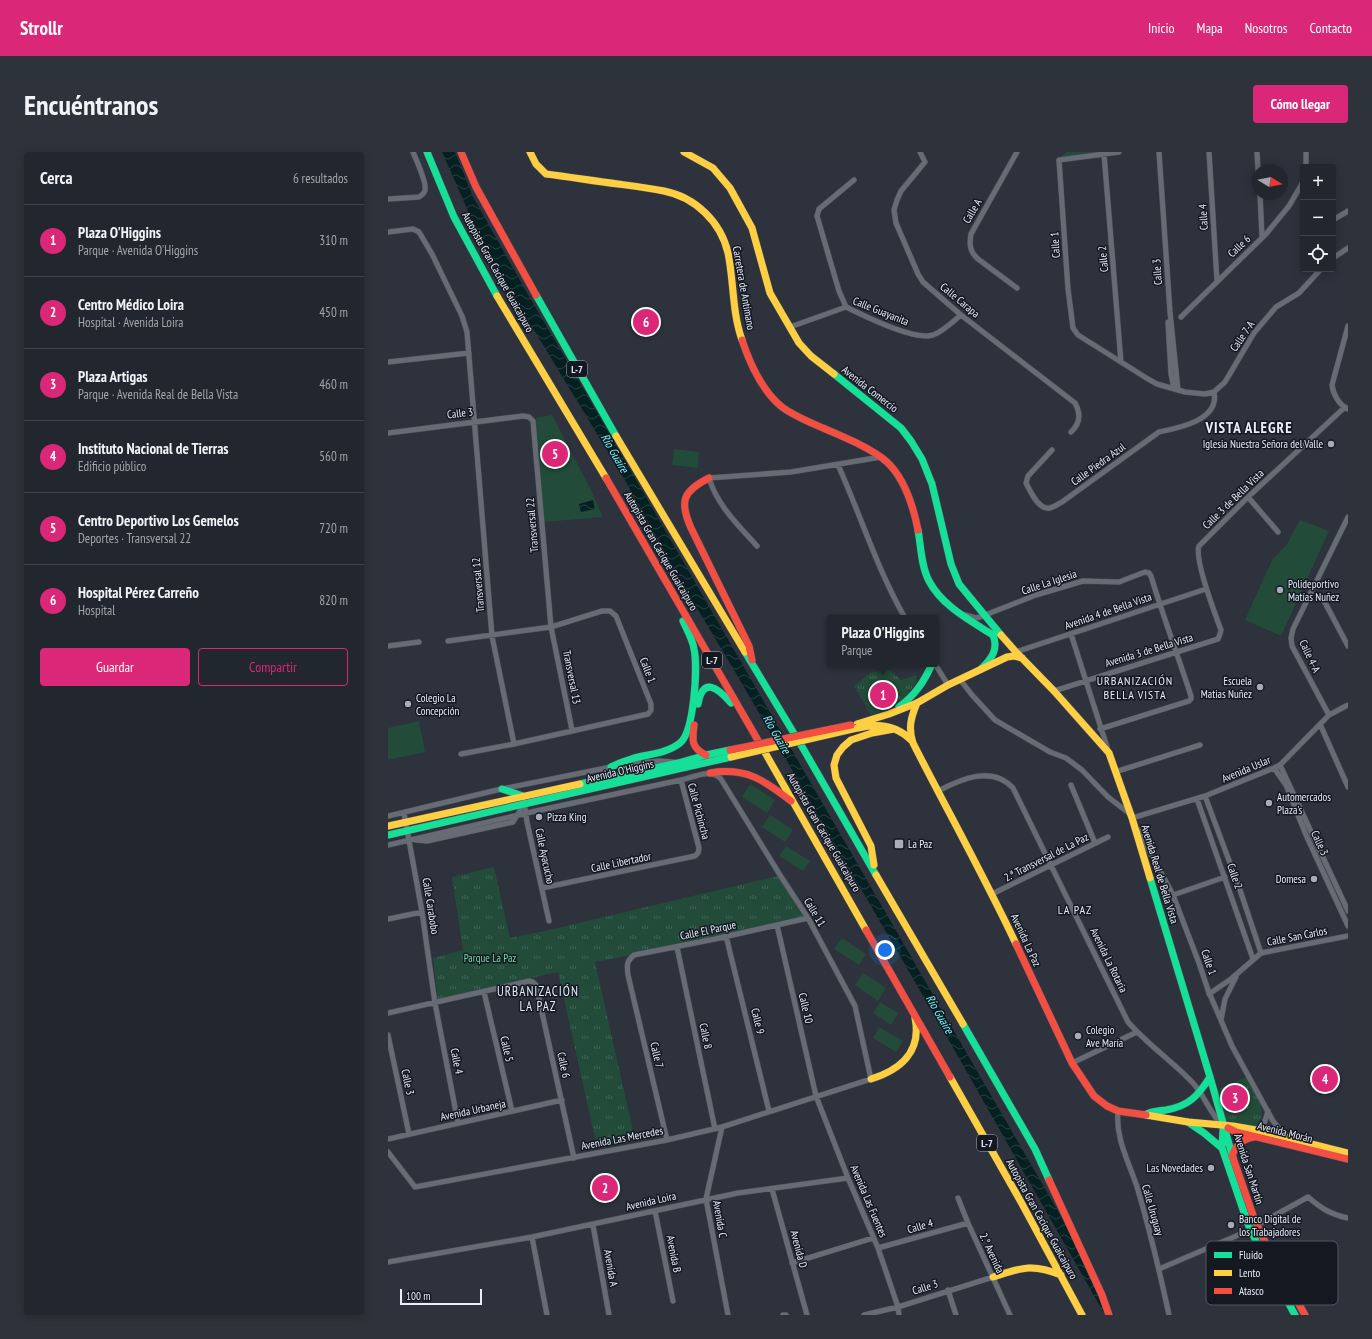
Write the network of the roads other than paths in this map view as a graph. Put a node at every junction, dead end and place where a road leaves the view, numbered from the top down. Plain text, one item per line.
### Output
1 (413, 152) edge
2 (426, 152) edge
3 (461, 152) edge
4 (530, 152) edge
5 (684, 152) edge
6 (920, 152) edge
7 (1017, 152) edge
8 (1119, 152) edge
9 (1156, 152) edge
10 (1159, 152) edge
11 (1209, 152) edge
12 (1257, 152) edge
13 (1306, 152) edge
14 (1104, 154) junction
15 (696, 155) edge
16 (1258, 164) edge
17 (1306, 164) edge
18 (854, 180) dead end
19 (1300, 187) edge
20 (388, 199) edge
21 (1260, 200) edge
22 (1348, 211) edge
23 (1336, 218) edge
24 (388, 232) edge
25 (1262, 237) junction
26 (1348, 248) edge
27 (1336, 256) edge
28 (1318, 272) edge
29 (1217, 282) junction
30 (1017, 288) dead end
31 (846, 307) junction
32 (1169, 312) junction
33 (961, 315) junction
34 (1181, 317) dead end
35 (1348, 326) edge
36 (790, 327) junction
37 (469, 353) junction
38 (388, 362) edge
39 (1121, 362) junction
40 (1176, 389) junction
41 (1214, 392) junction
42 (1346, 408) edge
43 (533, 421) joint
44 (474, 422) junction
45 (1071, 432) dead end
46 (388, 433) edge
47 (1052, 450) dead end
48 (882, 457) junction
49 (838, 465) junction
50 (709, 478) junction
51 (1248, 497) junction
52 (1348, 517) edge
53 (1278, 532) dead end
54 (757, 546) dead end
55 (1206, 589) junction
56 (676, 597) junction
57 (1322, 597) dead end
58 (1160, 604) junction
59 (961, 613) junction
60 (903, 615) edge
61 (985, 615) junction
62 (552, 627) junction
63 (1221, 630) joint
64 (1071, 634) junction
65 (492, 636) junction
66 (448, 641) dead end
67 (419, 642) dead end
68 (388, 646) edge
69 (1348, 646) edge
70 (1016, 652) junction
71 (1177, 652) junction
72 (1022, 658) junction
73 (753, 666) junction
74 (932, 667) edge
75 (936, 667) edge
76 (982, 668) junction
77 (961, 679) junction
78 (1085, 680) junction
79 (948, 685) junction
80 (1054, 690) junction
81 (916, 703) junction
82 (1348, 705) edge
83 (889, 714) junction
84 (1329, 715) junction
85 (747, 723) junction
86 (1320, 724) junction
87 (857, 726) junction
88 (894, 729) junction
89 (1100, 729) junction
90 (572, 730) junction
91 (913, 743) junction
92 (514, 744) junction
93 (1200, 745) dead end
94 (730, 753) junction
95 (1109, 753) junction
96 (461, 754) dead end
97 (706, 754) junction
98 (678, 763) junction
99 (1280, 765) junction
100 (610, 767) junction
101 (1274, 768) junction
102 (710, 772) junction
103 (1115, 772) junction
104 (681, 780) junction
105 (1071, 785) dead end
106 (1348, 787) edge
107 (502, 789) junction
108 (938, 791) junction
109 (523, 796) junction
110 (1205, 796) junction
111 (1197, 799) junction
112 (524, 804) junction
113 (796, 806) junction
114 (404, 813) junction
115 (526, 813) junction
116 (518, 815) junction
117 (388, 816) edge
118 (1131, 816) junction
119 (406, 823) junction
120 (388, 826) edge
121 (408, 831) junction
122 (388, 835) edge
123 (1108, 837) dead end
124 (409, 840) junction
125 (1096, 843) junction
126 (388, 845) edge
127 (699, 848) joint
128 (1051, 865) junction
129 (876, 873) junction
130 (1225, 877) junction
131 (542, 888) junction
132 (992, 894) junction
133 (1173, 895) junction
134 (1348, 911) edge
135 (422, 912) junction
136 (808, 918) junction
137 (388, 919) edge
138 (549, 921) dead end
139 (777, 925) junction
140 (1348, 926) edge
141 (726, 936) junction
142 (1348, 936) edge
143 (677, 947) junction
144 (1261, 953) junction
145 (1253, 959) junction
146 (628, 974) joint
147 (484, 992) junction
148 (1209, 994) junction
149 (435, 1003) junction
150 (913, 1011) junction
151 (388, 1013) edge
152 (1221, 1021) junction
153 (1137, 1032) junction
154 (388, 1035) edge
155 (1072, 1063) junction
156 (1210, 1077) junction
157 (871, 1079) junction
158 (1201, 1092) junction
159 (816, 1096) junction
160 (562, 1100) junction
161 (512, 1111) junction
162 (769, 1111) junction
163 (1118, 1111) junction
164 (1268, 1111) junction
165 (1145, 1115) junction
166 (1188, 1122) junction
167 (458, 1123) junction
168 (1224, 1126) junction
169 (722, 1127) junction
170 (714, 1129) junction
171 (1256, 1133) junction
172 (409, 1134) junction
173 (388, 1139) edge
174 (667, 1140) junction
175 (1292, 1140) junction
176 (1222, 1148) junction
177 (388, 1152) edge
178 (1348, 1153) edge
179 (1232, 1156) junction
180 (574, 1158) junction
181 (1348, 1159) edge
182 (848, 1178) junction
183 (772, 1189) junction
184 (958, 1198) dead end
185 (706, 1199) junction
186 (655, 1211) junction
187 (1348, 1218) edge
188 (968, 1223) junction
189 (593, 1224) junction
190 (1257, 1226) junction
191 (1250, 1230) junction
192 (532, 1237) junction
193 (873, 1238) junction
194 (1224, 1241) edge
195 (1256, 1241) edge
196 (1264, 1241) edge
197 (878, 1248) junction
198 (1206, 1249) edge
199 (388, 1262) edge
200 (792, 1263) junction
201 (1159, 1269) junction
202 (1061, 1275) junction
203 (993, 1277) junction
204 (948, 1290) junction
205 (673, 1301) dead end
206 (1290, 1305) edge
207 (1299, 1305) edge
208 (898, 1307) junction
209 (547, 1315) edge
210 (610, 1315) edge
211 (728, 1315) edge
212 (783, 1315) edge
213 (786, 1315) edge
214 (807, 1315) edge
215 (864, 1315) edge
216 (899, 1315) edge
217 (956, 1315) edge
218 (1010, 1315) edge
219 (1082, 1315) edge
220 (1109, 1315) edge
221 (1169, 1315) edge
222 (1295, 1315) edge
223 (1305, 1315) edge

1 - 20 street
2 - 56 main road, Autopista Gran Cacique Guaicaipuro / L-7
3 - 73 main road, Autopista Gran Cacique Guaicaipuro / L-7
4 - 48 main road, Carretera de Antímano
5 - 15 main road, Avenida Comercio
6 - 33 street, Calle Carapa
7 - 30 street, Calle A
8 - 14 street
9 - 32 street, Calle 3
10 - 32 street, Calle 3
11 - 29 street, Calle 4
12 - 16 street
13 - 17 street
14 - 39 street, Calle 2
14 - 39 street, Calle 1
15 - 36 main road, Avenida Comercio
18 - 31 street
19 - 25 street, Calle 6
21 - 25 street
22 - 23 street
24 - 37 street, Transversal 12
25 - 29 street, Calle 6
26 - 27 street
28 - 41 street, Calle 7-A
29 - 34 street, Calle 6
31 - 33 street, Calle Guayanita
31 - 36 street, Calle Guayanita
32 - 40 street, Calle 3
33 - 45 street, Calle Carapa
35 - 42 street
36 - 61 main road, Avenida Comercio
37 - 38 street
37 - 44 street, Transversal 12
39 - 40 street
40 - 41 street
41 - 47 street, Calle Piedra Azul
42 - 51 street, Calle 3 de Bella Vista
43 - 44 street, Calle 3
43 - 62 street, Transversal 22
44 - 46 street, Calle 3
44 - 65 street, Transversal 12
48 - 49 street
48 - 59 main road, Carretera de Antímano
49 - 50 street
49 - 60 street
50 - 54 street
50 - 73 main road
51 - 53 street
51 - 55 street, Calle 3 de Bella Vista
52 - 84 street, Calle 4-A
55 - 58 street, Avenida 4 de Bella Vista
55 - 63 street, Calle 3 de Bella Vista
56 - 85 main road, Autopista Gran Cacique Guaicaipuro / L-7
56 - 100 main road
57 - 69 street
58 - 61 street, Calle La Iglesia
58 - 64 street, Avenida 4 de Bella Vista
58 - 71 street
59 - 61 street, Calle La Iglesia
59 - 76 main road, Avenida O'Higgins
61 - 70 main road, Avenida Comercio
62 - 65 street, Calle 1
62 - 90 street, Transversal 13
62 - 90 street, Calle 1
63 - 71 street, Avenida 3 de Bella Vista
64 - 70 street, Avenida 4 de Bella Vista
64 - 78 street
65 - 66 street, Calle 1
65 - 92 street, Transversal 12
67 - 68 street
70 - 72 main road, Avenida Comercio
71 - 78 street, Avenida 3 de Bella Vista
71 - 89 street
72 - 76 main road, Avenida O'Higgins
72 - 80 main road, Avenida Real de Bella Vista
73 - 129 main road, Autopista Gran Cacique Guaicaipuro / L-7
74 - 83 main road
75 - 79 street
76 - 77 main road, Avenida O'Higgins
77 - 79 main road, Avenida O'Higgins
77 - 118 street
78 - 80 street, Avenida 3 de Bella Vista
78 - 89 street
79 - 81 main road, Avenida O'Higgins
80 - 95 main road, Avenida Real de Bella Vista
81 - 83 main road, Avenida O'Higgins
81 - 91 main road, Avenida La Paz
82 - 84 street, Avenida Uslar
83 - 87 main road, Avenida O'Higgins
84 - 86 street, Avenida Uslar
85 - 97 main road
85 - 113 main road, Autopista Gran Cacique Guaicaipuro / L-7
86 - 99 street, Avenida Uslar
86 - 106 street
87 - 88 main road, Avenida La Paz
87 - 94 main road, Avenida O'Higgins, bridge
88 - 91 main road, Avenida La Paz
88 - 129 main road
89 - 95 street
90 - 92 street, Calle 1
91 - 108 main road, Avenida La Paz
92 - 96 street, Calle 1
93 - 103 street
94 - 97 main road, Avenida O'Higgins
94 - 112 main road, Avenida O'Higgins
95 - 103 main road, Avenida Real de Bella Vista
97 - 98 main road, Avenida O'Higgins
98 - 100 street, Avenida O'Higgins
98 - 109 main road, Avenida O'Higgins
99 - 101 street, Avenida Uslar
99 - 134 street, Calle 3
100 - 107 street, Avenida O'Higgins
101 - 110 street, Avenida Uslar
101 - 140 street, Calle 3
102 - 104 street, Avenida O'Higgins
102 - 113 main road
102 - 136 street, Calle 11
103 - 118 main road, Avenida Real de Bella Vista
104 - 115 street, Avenida O'Higgins
104 - 127 street, Calle Pichincha
105 - 125 street
107 - 109 main road
107 - 114 street, Avenida O'Higgins
108 - 128 street, Avenida La Rotaria
108 - 132 main road, Avenida La Paz
109 - 112 street, Calle Ayacucho
109 - 119 main road, Avenida O'Higgins
110 - 111 street, Avenida Uslar
110 - 144 street, Calle 2
111 - 118 street, Avenida Uslar
111 - 130 street, Calle 2
112 - 115 street, Calle Ayacucho
112 - 116 street
112 - 121 main road, Avenida O'Higgins
113 - 150 main road, Autopista Gran Cacique Guaicaipuro / L-7
114 - 117 street, Avenida O'Higgins
114 - 119 street, Calle Carabobo
115 - 116 street, Avenida O'Higgins
115 - 131 street, Calle Ayacucho
116 - 124 street
118 - 133 street, Calle 1
118 - 156 main road, Avenida Real de Bella Vista
119 - 120 main road, Avenida O'Higgins
119 - 121 street, Calle Carabobo
121 - 122 main road, Avenida O'Higgins
121 - 124 street, Calle Carabobo
123 - 125 street, 2.ª Transversal de La Paz
124 - 126 street
124 - 135 street, Calle Carabobo
125 - 128 street, 2.ª Transversal de La Paz
127 - 131 street, Calle Libertador
128 - 132 street, 2.ª Transversal de La Paz
128 - 153 street, Avenida La Rotaria
129 - 220 main road, Autopista Gran Cacique Guaicaipuro / L-7
130 - 133 street
130 - 145 street, Calle 2
131 - 138 street, Calle Ayacucho
132 - 155 main road, Avenida La Paz
133 - 148 street, Calle 1
135 - 137 street
135 - 149 street, Calle Carabobo
136 - 139 street, Calle El Parque
136 - 157 street, Calle 11
139 - 141 street, Calle El Parque
139 - 159 street, Calle 10
141 - 143 street, Calle El Parque
141 - 162 street, Calle 9
142 - 144 street, Calle San Carlos
143 - 146 street, Calle El Parque
143 - 170 street, Calle 8
144 - 145 street, Calle San Carlos
145 - 148 street, Calle San Carlos
145 - 152 street, Calle San Carlos
146 - 174 street, Calle 7
147 - 149 street
147 - 160 street, Calle 6
147 - 161 street, Calle 5
148 - 152 street, Calle 1
149 - 151 street
149 - 167 street, Calle 4
150 - 157 main road
150 - 202 main road, Autopista Gran Cacique Guaicaipuro / L-7
152 - 164 street, Calle 1
153 - 155 street
153 - 158 street, Avenida La Rotaria
154 - 172 street, Calle 3
155 - 163 main road, Avenida La Paz
156 - 158 main road, Avenida La Paz
156 - 168 main road, Avenida Real de Bella Vista
157 - 159 street, Avenida Las Mercedes
158 - 165 main road, Avenida La Paz
158 - 168 street, Avenida La Rotaria
159 - 162 street, Avenida Las Mercedes
159 - 182 street, Avenida Las Fuentes
160 - 161 street, Avenida Urbaneja
160 - 180 street, Calle 6
161 - 167 street, Avenida Urbaneja
162 - 169 street, Avenida Las Mercedes
163 - 165 main road, Avenida La Paz
163 - 201 street, Calle Uruguay
164 - 171 street
164 - 175 street, Calle 1
165 - 166 main road, Avenida La Paz
166 - 168 main road, Avenida La Paz
166 - 176 main road
167 - 172 street, Avenida Urbaneja
168 - 171 main road, Avenida Morán
168 - 176 main road, Avenida San Martín
168 - 179 main road, Avenida San Martín
169 - 170 street, Avenida Las Mercedes
169 - 185 street, Avenida C
170 - 174 street, Avenida Las Mercedes
171 - 175 main road, Avenida Morán
171 - 179 main road
171 - 181 main road, Avenida Morán
172 - 173 street, Avenida Urbaneja
174 - 180 street, Avenida Las Mercedes
175 - 178 main road, Avenida Morán
176 - 191 main road, Avenida San Martín
177 - 180 street, Avenida Las Mercedes
179 - 190 main road, Avenida San Martín
182 - 183 street, Avenida Loira
182 - 193 street, Avenida Las Fuentes
183 - 185 street, Avenida Loira
183 - 200 street, Avenida D
184 - 188 street, 2.° Avenida
185 - 186 street, Avenida Loira
185 - 211 street, Avenida C
186 - 189 street, Avenida Loira
186 - 205 street, Avenida B
187 - 190 street
188 - 197 street, Calle 4
188 - 203 street, 2.° Avenida
189 - 192 street, Avenida Loira
189 - 210 street, Avenida A
190 - 196 main road, Avenida San Martín
191 - 194 street
191 - 195 main road, Avenida San Martín
192 - 199 street, Avenida Loira
192 - 209 street
193 - 197 street, Avenida Las Fuentes
193 - 200 street
197 - 208 street, Avenida Las Fuentes
198 - 201 street
200 - 214 street, Avenida D
201 - 221 street, Calle Uruguay
202 - 203 main road
202 - 219 main road, Autopista Gran Cacique Guaicaipuro / L-7
203 - 204 street, Calle 3
203 - 218 street, 2.° Avenida
204 - 208 street, Calle 3
204 - 217 street
206 - 222 main road, Avenida San Martín
207 - 223 main road, Avenida San Martín
208 - 215 street, Calle 3
208 - 216 street, Avenida Las Fuentes
212 - 213 street

